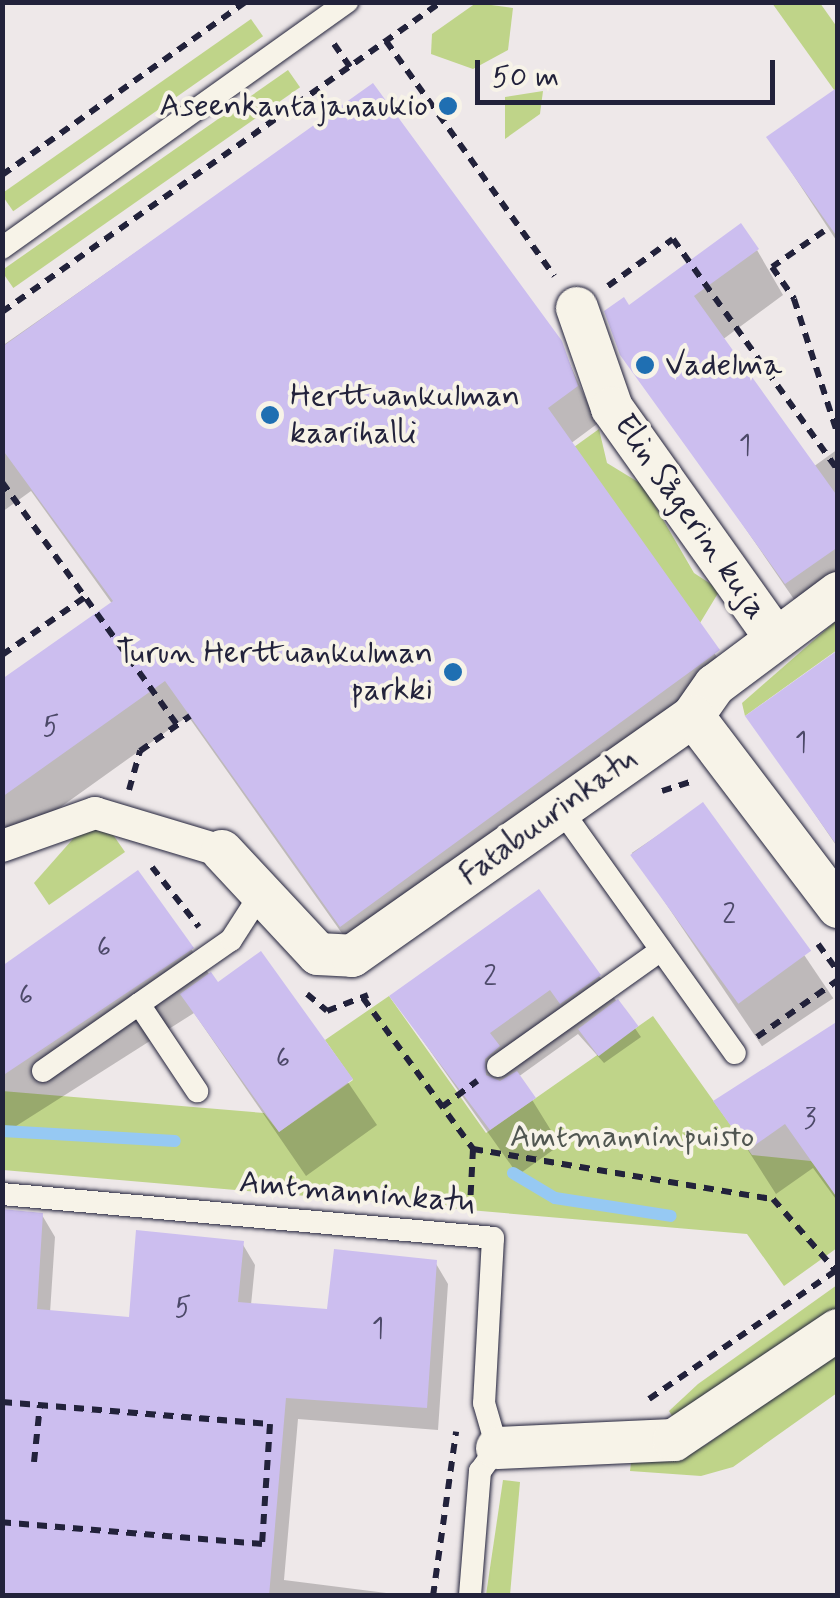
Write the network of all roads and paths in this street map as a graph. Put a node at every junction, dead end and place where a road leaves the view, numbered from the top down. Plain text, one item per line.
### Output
1 (245, 2) edge
2 (347, 2) edge
3 (440, 2) edge
4 (386, 41) junction
5 (2, 175) edge
6 (824, 230) dead end
7 (2, 248) edge
8 (577, 308) junction
9 (2, 312) edge
10 (838, 434) edge
11 (838, 470) edge
12 (2, 482) edge
13 (838, 593) edge
14 (85, 597) junction
15 (775, 638) junction
16 (2, 654) edge
17 (190, 716) dead end
18 (693, 716) junction
19 (177, 725) junction
20 (560, 808) junction
21 (120, 822) junction
22 (2, 846) edge
23 (222, 851) joint
24 (265, 886) junction
25 (838, 907) edge
26 (661, 950) junction
27 (838, 980) edge
28 (362, 998) dead end
29 (139, 1004) junction
30 (734, 1054) joint
31 (498, 1066) joint
32 (43, 1071) dead end
33 (198, 1091) dead end
34 (442, 1107) junction
35 (472, 1150) junction
36 (2, 1194) edge
37 (468, 1236) junction
38 (836, 1270) edge
39 (838, 1330) edge
40 (2, 1402) edge
41 (40, 1405) junction
42 (497, 1448) junction
43 (34, 1462) dead end
44 (2, 1522) edge
45 (470, 1596) edge

1 - 5 path
2 - 7 lane
3 - 4 path
4 - 8 path
4 - 9 path
6 - 10 path
8 - 11 path
8 - 15 street, Elin Sågerin kuja
12 - 14 path
13 - 15 street, Fatabuurinkatu
14 - 16 path
14 - 19 path
15 - 18 street, Fatabuurinkatu
17 - 19 path
18 - 20 street, Fatabuurinkatu
18 - 25 street
19 - 21 path
20 - 24 street, Fatabuurinkatu
20 - 26 lane
21 - 22 street
21 - 23 street
23 - 24 street, Fatabuurinkatu
24 - 29 lane
26 - 30 lane
26 - 31 lane
27 - 30 path
28 - 34 path
29 - 32 lane
29 - 33 lane
31 - 34 path
34 - 35 path
35 - 37 path
35 - 38 path
36 - 37 lane, Amtmanninkatu
37 - 42 lane, Amtmanninkatu
39 - 42 street
40 - 41 path
41 - 43 path
41 - 44 path
42 - 45 lane

